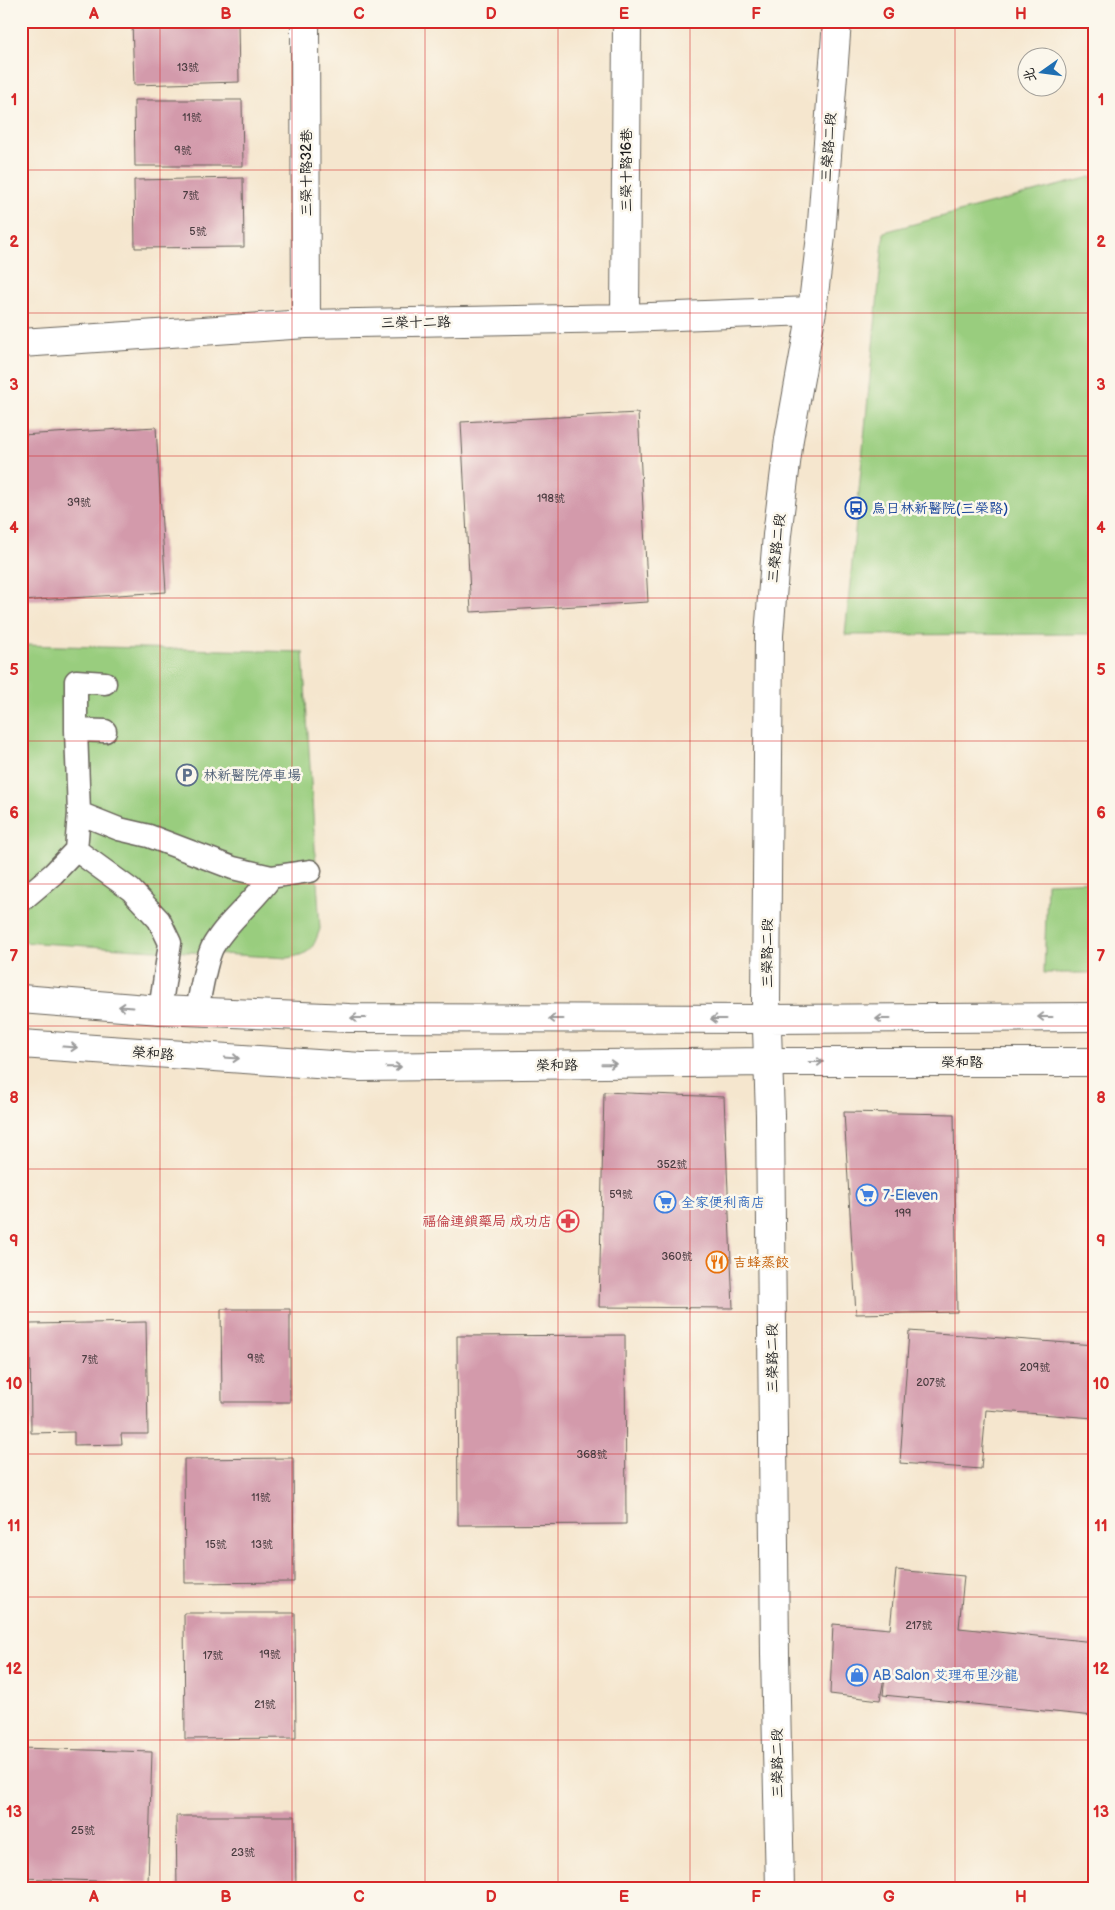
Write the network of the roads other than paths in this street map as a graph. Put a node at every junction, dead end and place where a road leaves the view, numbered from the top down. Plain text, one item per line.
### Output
1 (305, 21) edge
2 (626, 21) edge
3 (837, 21) edge
4 (812, 311) junction
5 (625, 318) junction
6 (306, 324) junction
7 (21, 343) edge
8 (105, 683) dead end
9 (76, 730) junction
10 (105, 730) dead end
11 (79, 813) junction
12 (76, 850) junction
13 (310, 871) dead end
14 (271, 877) junction
15 (21, 901) edge
16 (21, 1000) edge
17 (160, 1010) junction
18 (197, 1011) junction
19 (1094, 1017) edge
20 (767, 1020) junction
21 (21, 1044) edge
22 (767, 1062) junction
23 (1094, 1062) edge
24 (780, 1889) edge

1 - 6 street, 三榮十路32巷
2 - 5 street, 三榮十路16巷
3 - 4 street, 三榮路二段
4 - 5 street, 三榮十二路
4 - 20 street, 三榮路二段
5 - 6 street, 三榮十二路
6 - 7 street, 三榮十二路
8 - 9 lane
9 - 10 lane
9 - 11 lane
11 - 12 lane
11 - 14 lane
12 - 15 lane
12 - 17 lane
13 - 14 lane
14 - 18 lane
17 -> 16 street
17 - 18 street
20 -> 18 street
19 -> 20 street
20 - 22 street, 三榮路二段
21 -> 22 street, 榮和路
22 -> 23 street, 榮和路
22 - 24 street, 三榮路二段

